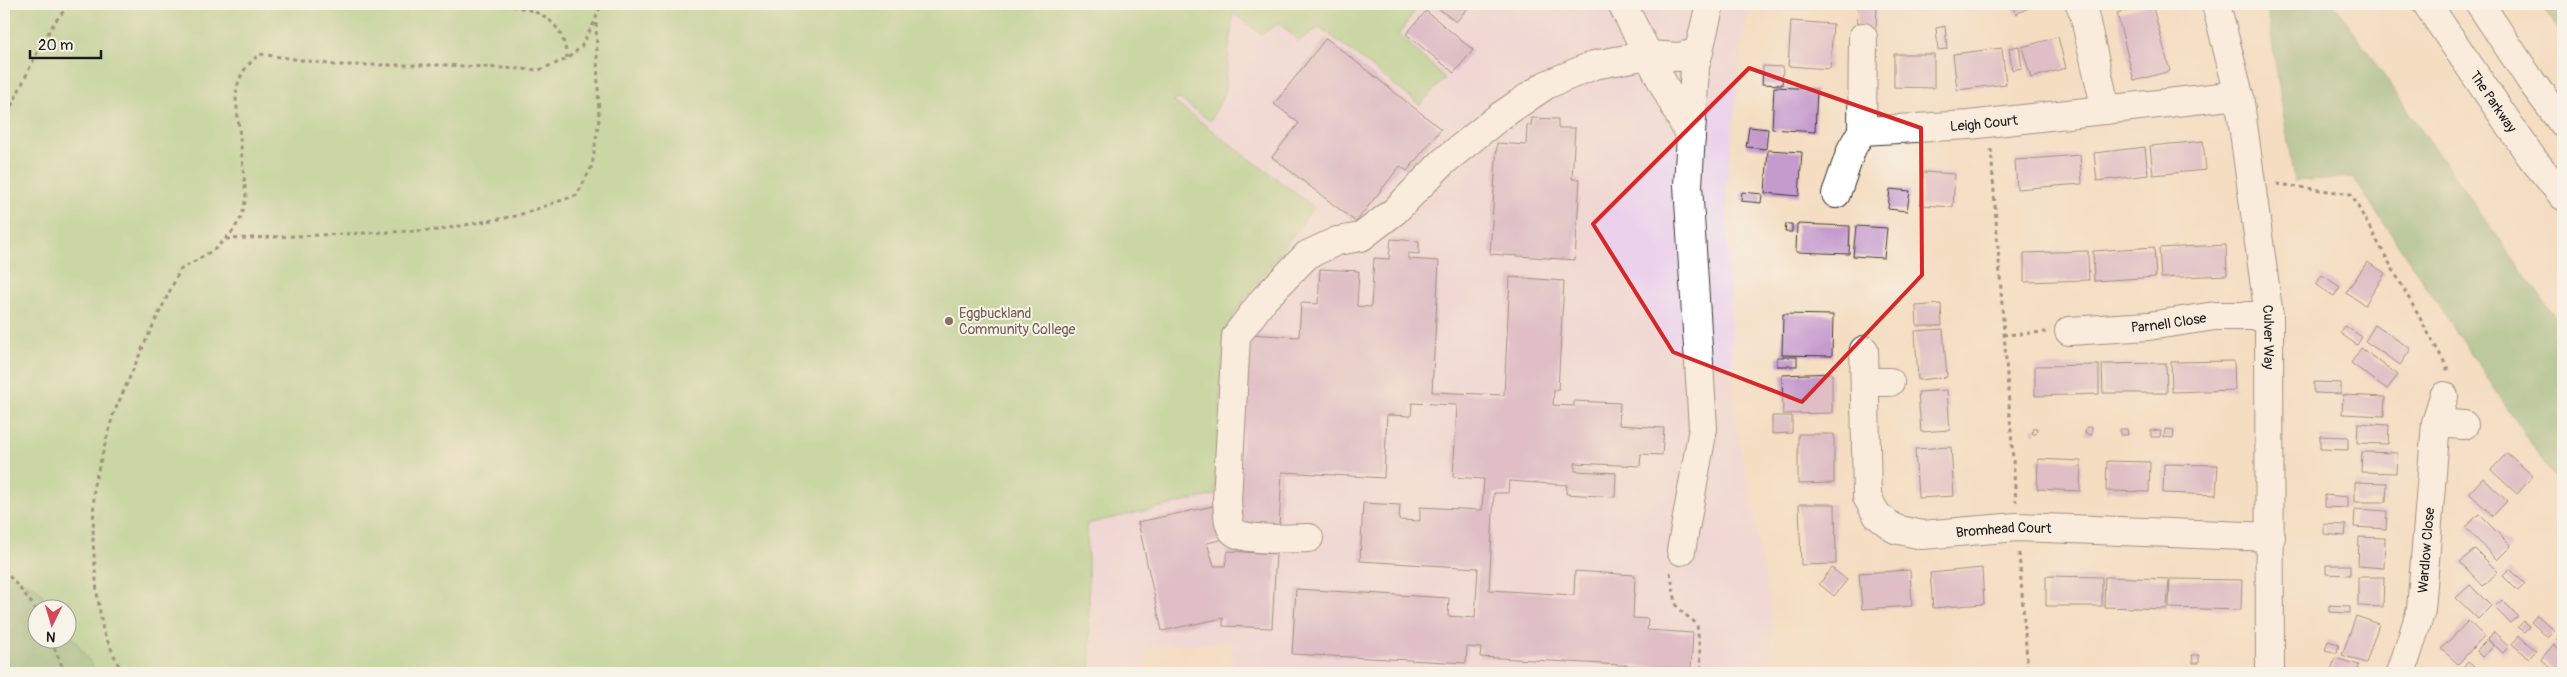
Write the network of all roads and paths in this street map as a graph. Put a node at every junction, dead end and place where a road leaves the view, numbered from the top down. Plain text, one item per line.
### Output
1 (72, 4) edge
2 (496, 4) edge
3 (601, 4) edge
4 (1622, 4) edge
5 (1710, 4) edge
6 (2080, 4) edge
7 (2216, 4) edge
8 (2427, 4) edge
9 (2480, 4) edge
10 (596, 21) junction
11 (1863, 38) dead end
12 (1699, 52) junction
13 (1648, 55) junction
14 (567, 58) junction
15 (2239, 95) junction
16 (2106, 110) junction
17 (4, 120) edge
18 (1990, 123) junction
19 (2563, 124) edge
20 (1862, 131) junction
21 (1691, 139) junction
22 (2532, 158) junction
23 (2251, 181) junction
24 (1836, 194) dead end
25 (2563, 196) edge
26 (2563, 207) edge
27 (225, 239) junction
28 (2269, 316) junction
29 (2069, 331) joint
30 (2003, 335) junction
31 (1864, 350) dead end
32 (2444, 396) joint
33 (2436, 423) junction
34 (2464, 426) dead end
35 (4, 480) edge
36 (4, 509) edge
37 (2018, 527) junction
38 (2271, 537) junction
39 (1310, 538) dead end
40 (1681, 551) joint
41 (4, 570) edge
42 (29, 600) edge
43 (55, 650) edge
44 (65, 673) edge
45 (122, 673) edge
46 (1702, 673) edge
47 (2028, 673) edge
48 (2270, 673) edge
49 (2402, 673) edge

1 - 17 path
2 - 14 path
3 - 10 path
4 - 13 main road
5 - 12 main road
6 - 16 main road
7 - 15 main road, Culver Way
8 - 22 main road, The Parkway
9 - 19 main road
10 - 14 path
10 - 27 path
11 - 20 main road
12 - 13 main road
12 - 21 main road
13 - 21 main road
13 - 39 main road
14 - 27 path
15 - 16 main road, Leigh Court
15 - 23 main road, Culver Way
16 - 18 main road, Leigh Court
18 - 20 main road, Leigh Court
18 - 30 path
20 - 24 main road
21 - 40 main road
22 - 25 main road, The Parkway
22 - 26 main road
23 - 28 main road, Culver Way
23 - 32 path
27 - 45 path
28 - 29 main road, Parnell Close
28 - 38 main road, Culver Way
29 - 30 path
30 - 37 path
31 - 37 main road, Bromhead Court
32 - 33 main road, Wardlow Close
33 - 34 main road
33 - 49 main road, Wardlow Close
35 - 36 path
37 - 38 main road, Bromhead Court
37 - 47 path
38 - 48 main road, Culver Way
40 - 46 path
41 - 42 path
43 - 44 path

